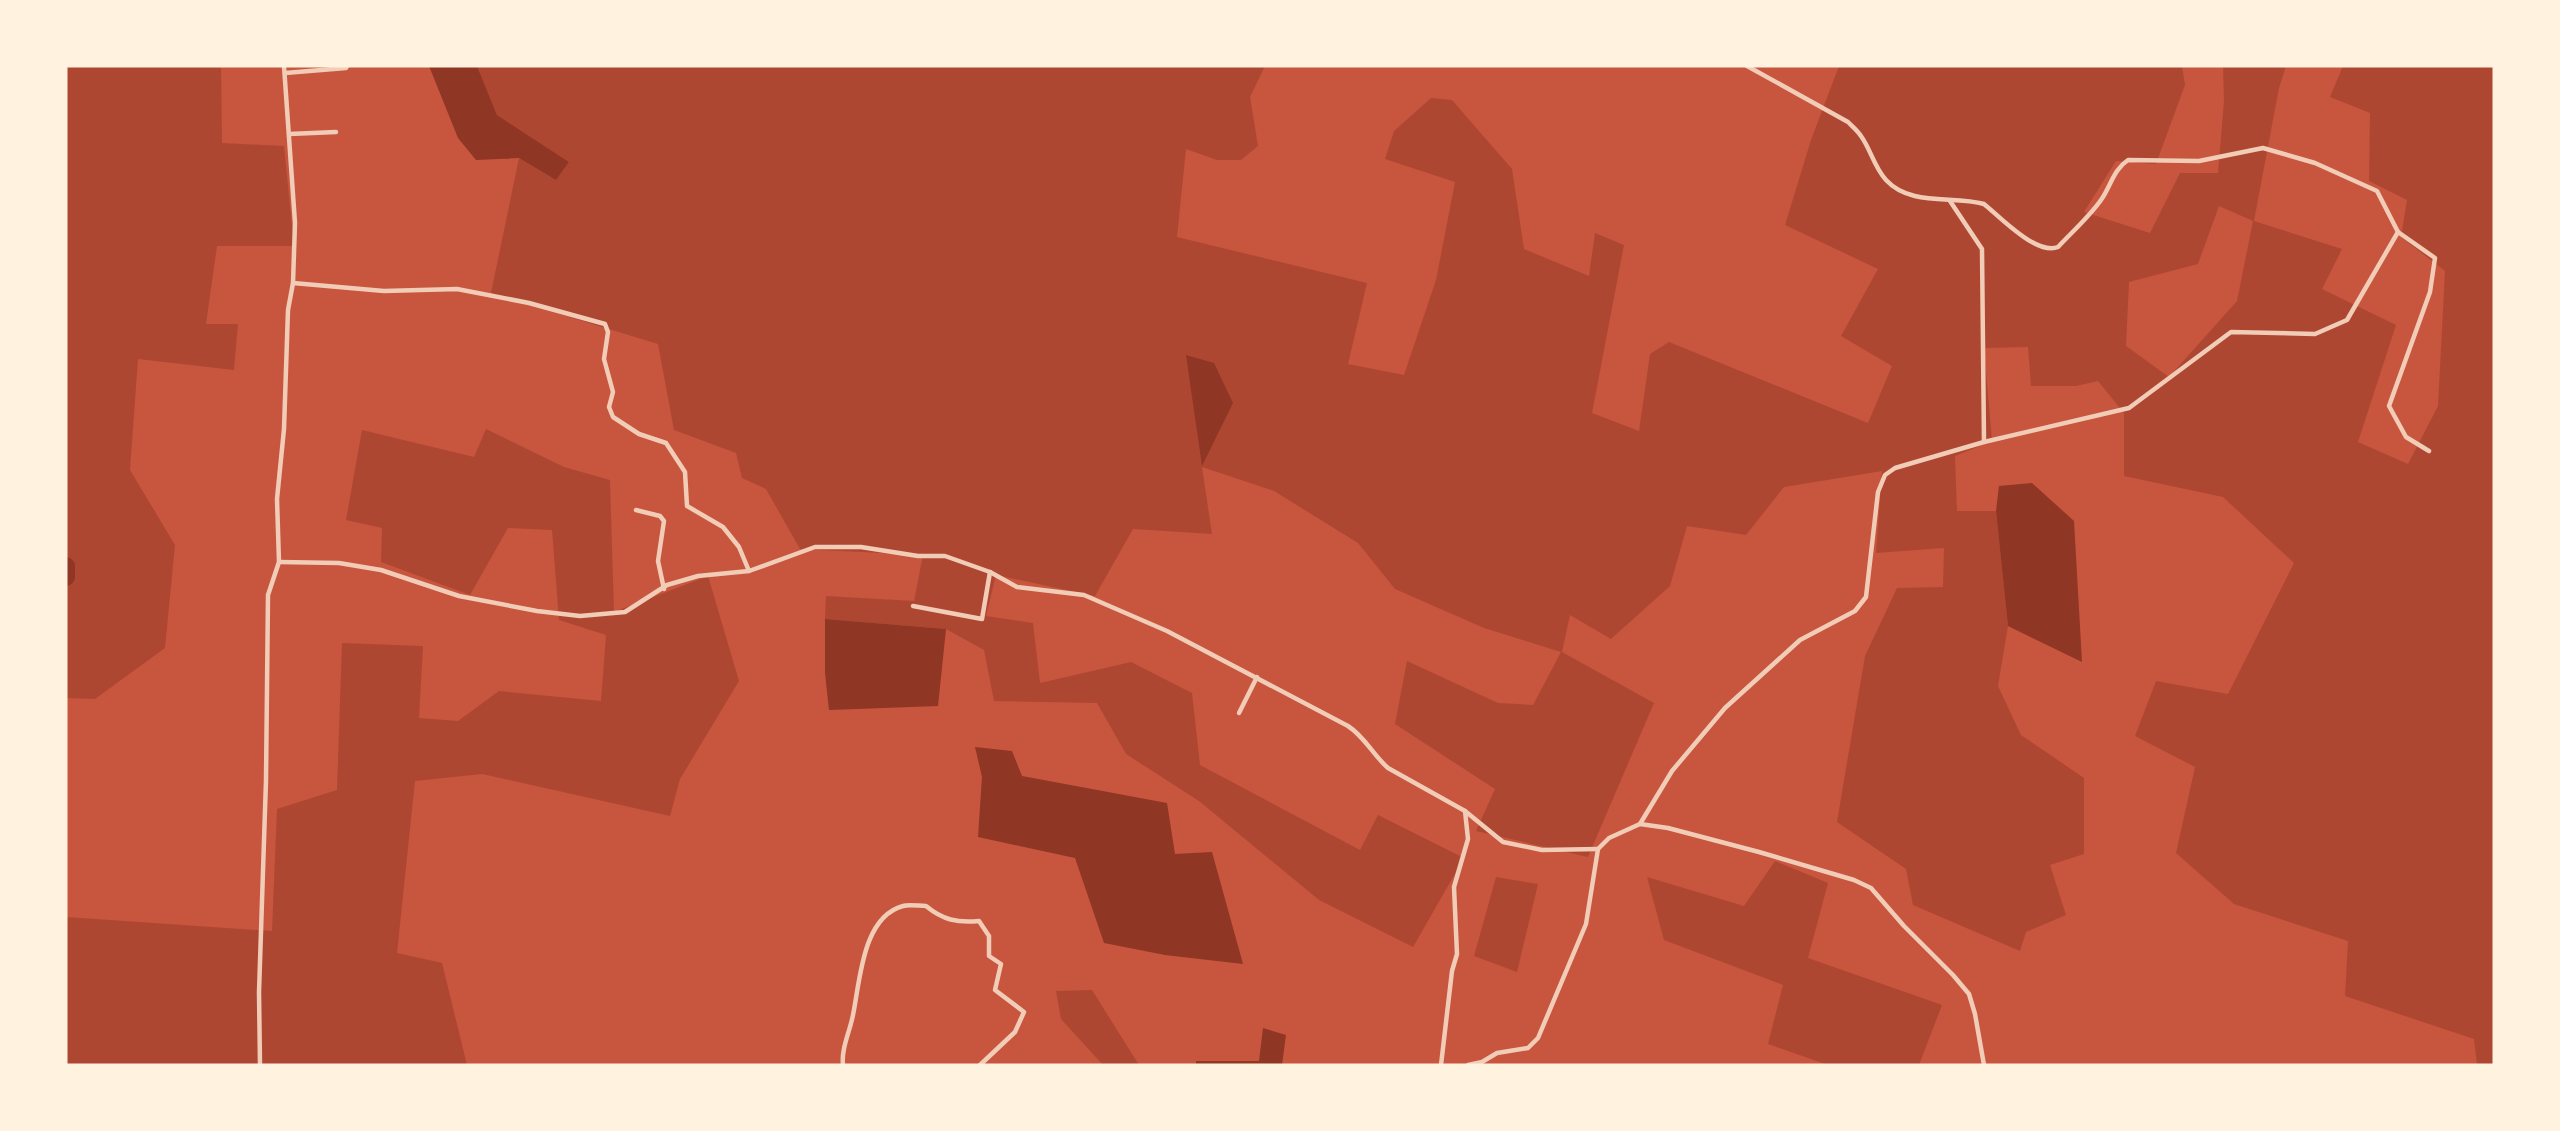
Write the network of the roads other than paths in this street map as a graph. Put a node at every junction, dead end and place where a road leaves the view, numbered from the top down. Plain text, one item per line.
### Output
1 (284, 66) edge
2 (346, 66) edge
3 (1747, 66) edge
4 (285, 73) junction
5 (336, 132) dead end
6 (289, 134) junction
7 (1950, 201) junction
8 (2398, 232) junction
9 (293, 283) junction
10 (1984, 442) junction
11 (2429, 451) dead end
12 (636, 510) dead end
13 (279, 562) junction
14 (749, 571) junction
15 (990, 572) junction
16 (664, 589) junction
17 (913, 606) dead end
18 (1257, 677) junction
19 (1239, 713) dead end
20 (1465, 812) junction
21 (1640, 824) junction
22 (1598, 849) junction
23 (260, 1065) edge
24 (843, 1065) edge
25 (980, 1065) edge
26 (1441, 1065) edge
27 (1468, 1065) edge
28 (1984, 1065) edge

1 - 4 street
2 - 4 street
3 - 7 street
4 - 6 street
5 - 6 street
6 - 9 street
7 - 8 street
7 - 10 street
8 - 10 street
8 - 11 street
9 - 13 street
9 - 14 street
10 - 21 street
12 - 16 street
13 - 16 street
13 - 23 street
14 - 15 street
14 - 16 street
15 - 17 street
15 - 18 street
18 - 19 street
18 - 20 street
20 - 22 street
20 - 26 street
21 - 22 street
21 - 28 street
22 - 27 street
24 - 25 street

